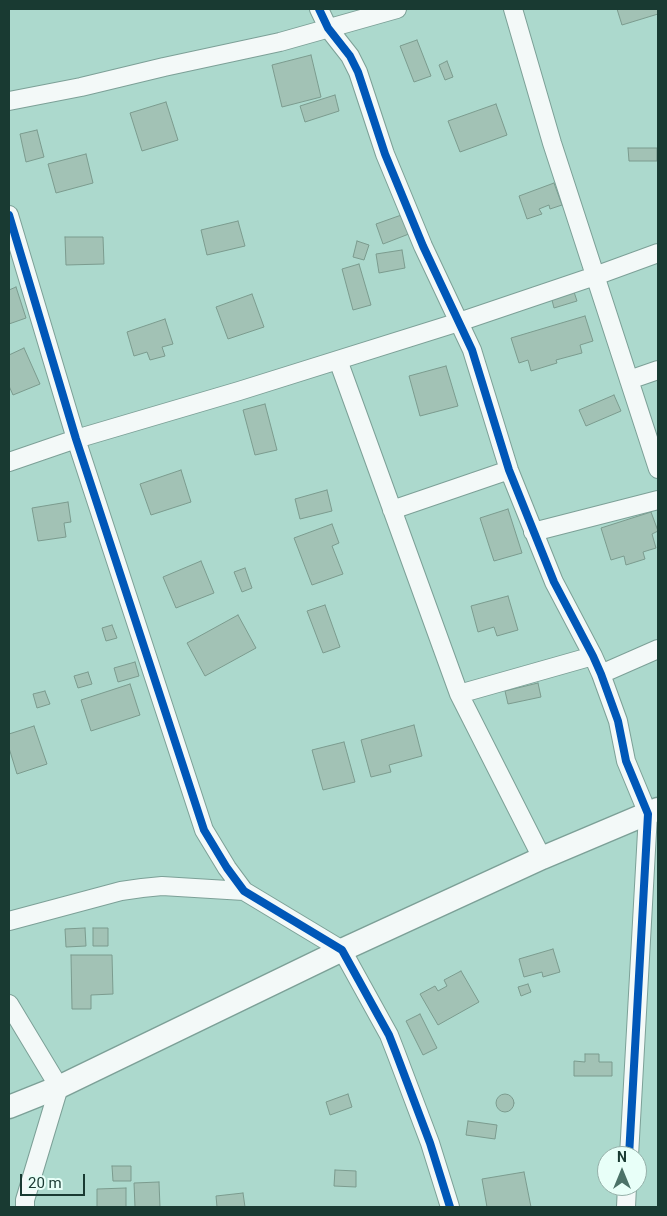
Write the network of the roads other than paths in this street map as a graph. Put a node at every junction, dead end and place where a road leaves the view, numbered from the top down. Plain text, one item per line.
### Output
1 (319, 9) edge
2 (397, 9) edge
3 (513, 9) edge
4 (328, 28) junction
5 (9, 101) edge
6 (9, 215) edge
7 (658, 253) edge
8 (595, 276) junction
9 (459, 322) junction
10 (338, 360) junction
11 (658, 370) edge
12 (629, 380) junction
13 (76, 439) junction
14 (9, 462) edge
15 (658, 469) edge
16 (509, 470) junction
17 (658, 500) edge
18 (392, 510) junction
19 (533, 532) junction
20 (658, 649) edge
21 (593, 656) junction
22 (601, 674) junction
23 (459, 694) junction
24 (653, 811) edge
25 (542, 858) junction
26 (244, 892) junction
27 (9, 920) edge
28 (342, 950) junction
29 (9, 1004) edge
30 (59, 1087) junction
31 (9, 1107) edge
32 (630, 1146) edge
33 (25, 1207) edge
34 (450, 1207) edge

1 - 4 street
2 - 4 street
3 - 8 street
4 - 5 street
4 - 9 street
6 - 13 street
7 - 8 street
8 - 9 street
8 - 12 street
9 - 10 street
9 - 16 street
10 - 13 street
10 - 18 street
11 - 12 street
12 - 15 street
13 - 14 street
13 - 26 street
16 - 18 street
16 - 19 street
17 - 19 street
18 - 23 street
19 - 21 street
20 - 22 street
21 - 22 street
21 - 23 street
22 - 24 street
23 - 25 street
24 - 25 street
24 - 32 street
25 - 28 street
26 - 27 street
26 - 28 street
28 - 30 street
28 - 34 street
29 - 30 street
30 - 31 street
30 - 33 street

